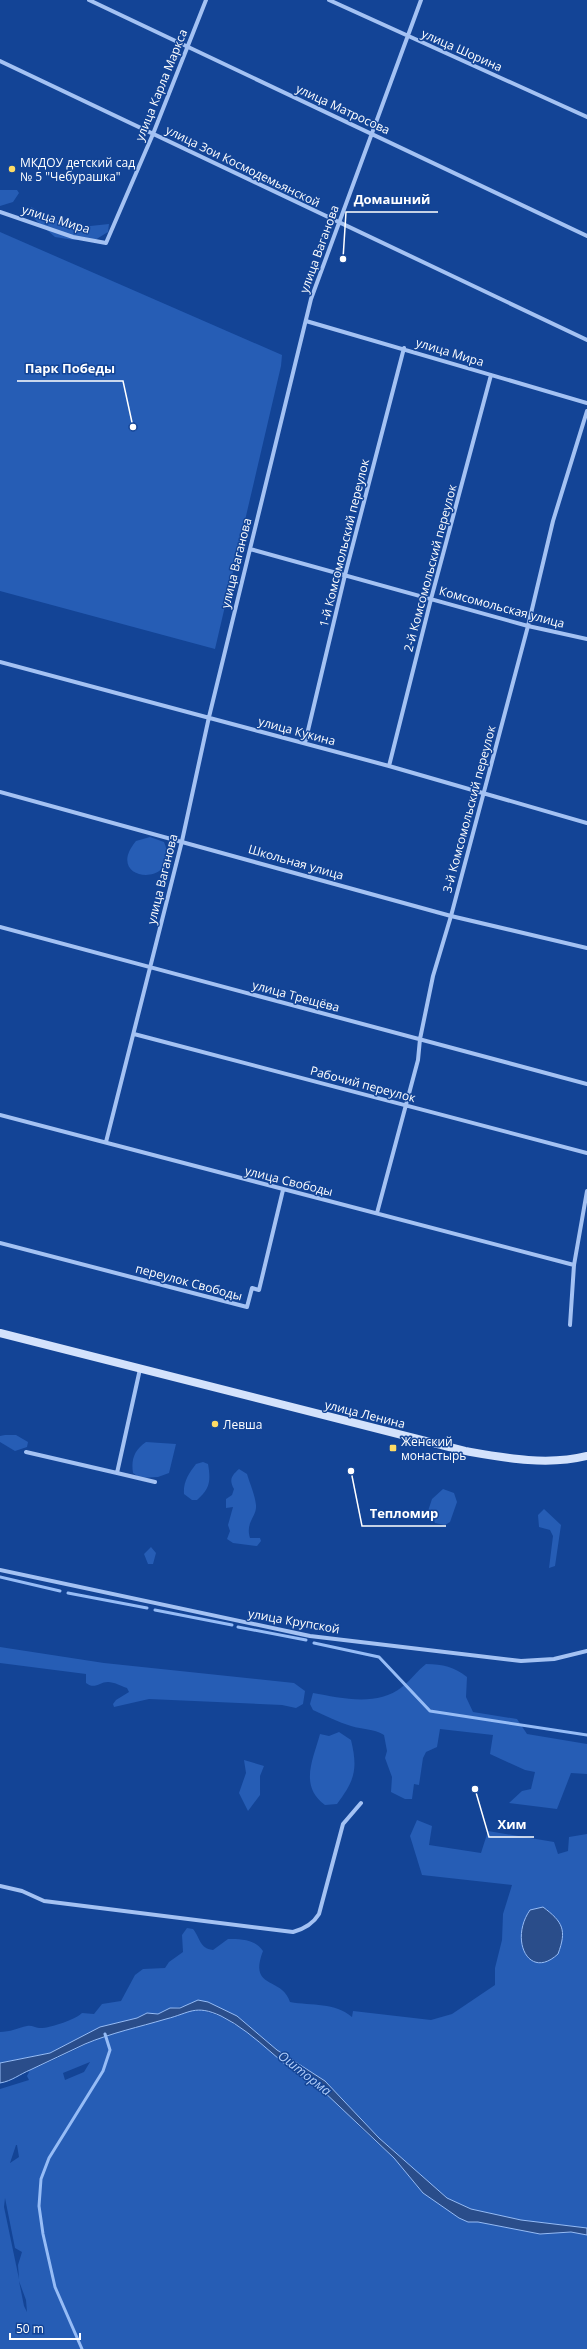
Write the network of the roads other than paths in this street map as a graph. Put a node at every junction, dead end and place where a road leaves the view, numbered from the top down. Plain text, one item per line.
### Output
1 (89, 0) edge
2 (206, 0) edge
3 (329, 0) edge
4 (421, 0) edge
5 (407, 36) junction
6 (188, 47) junction
7 (0, 62) edge
8 (587, 117) edge
9 (153, 134) junction
10 (371, 134) junction
11 (0, 212) edge
12 (338, 223) junction
13 (587, 236) edge
14 (106, 243) joint
15 (306, 321) junction
16 (587, 340) edge
17 (404, 348) junction
18 (491, 375) junction
19 (587, 403) edge
20 (587, 411) edge
21 (250, 549) junction
22 (346, 575) junction
23 (431, 599) junction
24 (528, 626) junction
25 (587, 639) edge
26 (0, 662) edge
27 (209, 717) junction
28 (305, 743) junction
29 (389, 766) junction
30 (0, 792) edge
31 (484, 792) junction
32 (587, 823) edge
33 (182, 841) junction
34 (451, 916) junction
35 (0, 927) edge
36 (587, 948) edge
37 (150, 968) junction
38 (134, 1034) junction
39 (420, 1039) junction
40 (587, 1084) edge
41 (406, 1106) junction
42 (0, 1115) edge
43 (106, 1142) junction
44 (587, 1153) edge
45 (283, 1190) junction
46 (587, 1191) edge
47 (377, 1213) junction
48 (0, 1243) edge
49 (574, 1266) junction
50 (570, 1325) dead end
51 (0, 1333) edge
52 (140, 1368) junction
53 (26, 1452) dead end
54 (587, 1456) edge
55 (117, 1473) junction
56 (155, 1482) dead end
57 (0, 1570) edge
58 (587, 1651) edge
59 (361, 1803) dead end
60 (0, 1886) edge

1 - 6 street, улица Матросова
2 - 6 street, улица Карла Маркса
3 - 5 street, улица Шорина
4 - 5 street, улица Ваганова
5 - 8 street, улица Шорина
5 - 10 street, улица Ваганова
6 - 9 street, улица Карла Маркса
6 - 10 street, улица Матросова
7 - 9 street, улица Зои Космодемьянской
9 - 12 street, улица Зои Космодемьянской
9 - 14 street, улица Карла Маркса
10 - 12 street, улица Ваганова
10 - 13 street, улица Матросова
11 - 14 street, улица Мира
12 - 15 street, улица Ваганова
12 - 16 street, улица Зои Космодемьянской
15 - 17 street, улица Мира
15 - 21 street, улица Ваганова
17 - 18 street, улица Мира
17 - 22 street, 1-й Комсомольский переулок
18 - 19 street, улица Мира
18 - 23 street, 2-й Комсомольский переулок
20 - 24 street, 3-й Комсомольский переулок
21 - 22 street, Комсомольская улица
21 - 27 street, улица Ваганова
22 - 23 street, Комсомольская улица
22 - 28 street, 1-й Комсомольский переулок
23 - 24 street, Комсомольская улица
23 - 29 street, 2-й Комсомольский переулок
24 - 25 street, Комсомольская улица
24 - 31 street, 3-й Комсомольский переулок
26 - 27 street, улица Кукина
27 - 28 street, улица Кукина
27 - 33 street, улица Ваганова
28 - 29 street, улица Кукина
29 - 31 street, улица Кукина
30 - 33 street, Школьная улица
31 - 32 street, улица Кукина
31 - 34 street, 3-й Комсомольский переулок
33 - 34 street, Школьная улица
33 - 37 street, улица Ваганова
34 - 36 street, Школьная улица
34 - 39 street, 3-й Комсомольский переулок
35 - 37 street, улица Трещёва
37 - 38 street, улица Ваганова
37 - 39 street, улица Трещёва
38 - 41 street, Рабочий переулок
38 - 43 street, улица Ваганова
39 - 40 street, улица Трещёва
39 - 41 street, 3-й Комсомольский переулок
41 - 44 street, Рабочий переулок
41 - 47 street, 3-й Комсомольский переулок
42 - 43 street, улица Свободы
43 - 45 street, улица Свободы
45 - 47 street, улица Свободы
45 - 48 street, переулок Свободы
46 - 49 street
47 - 49 street, улица Свободы
49 - 50 street
51 - 52 street, улица Ленина
52 - 54 street, улица Ленина
52 - 55 street
53 - 55 street
55 - 56 street
57 - 58 street, улица Крупской
59 - 60 street

